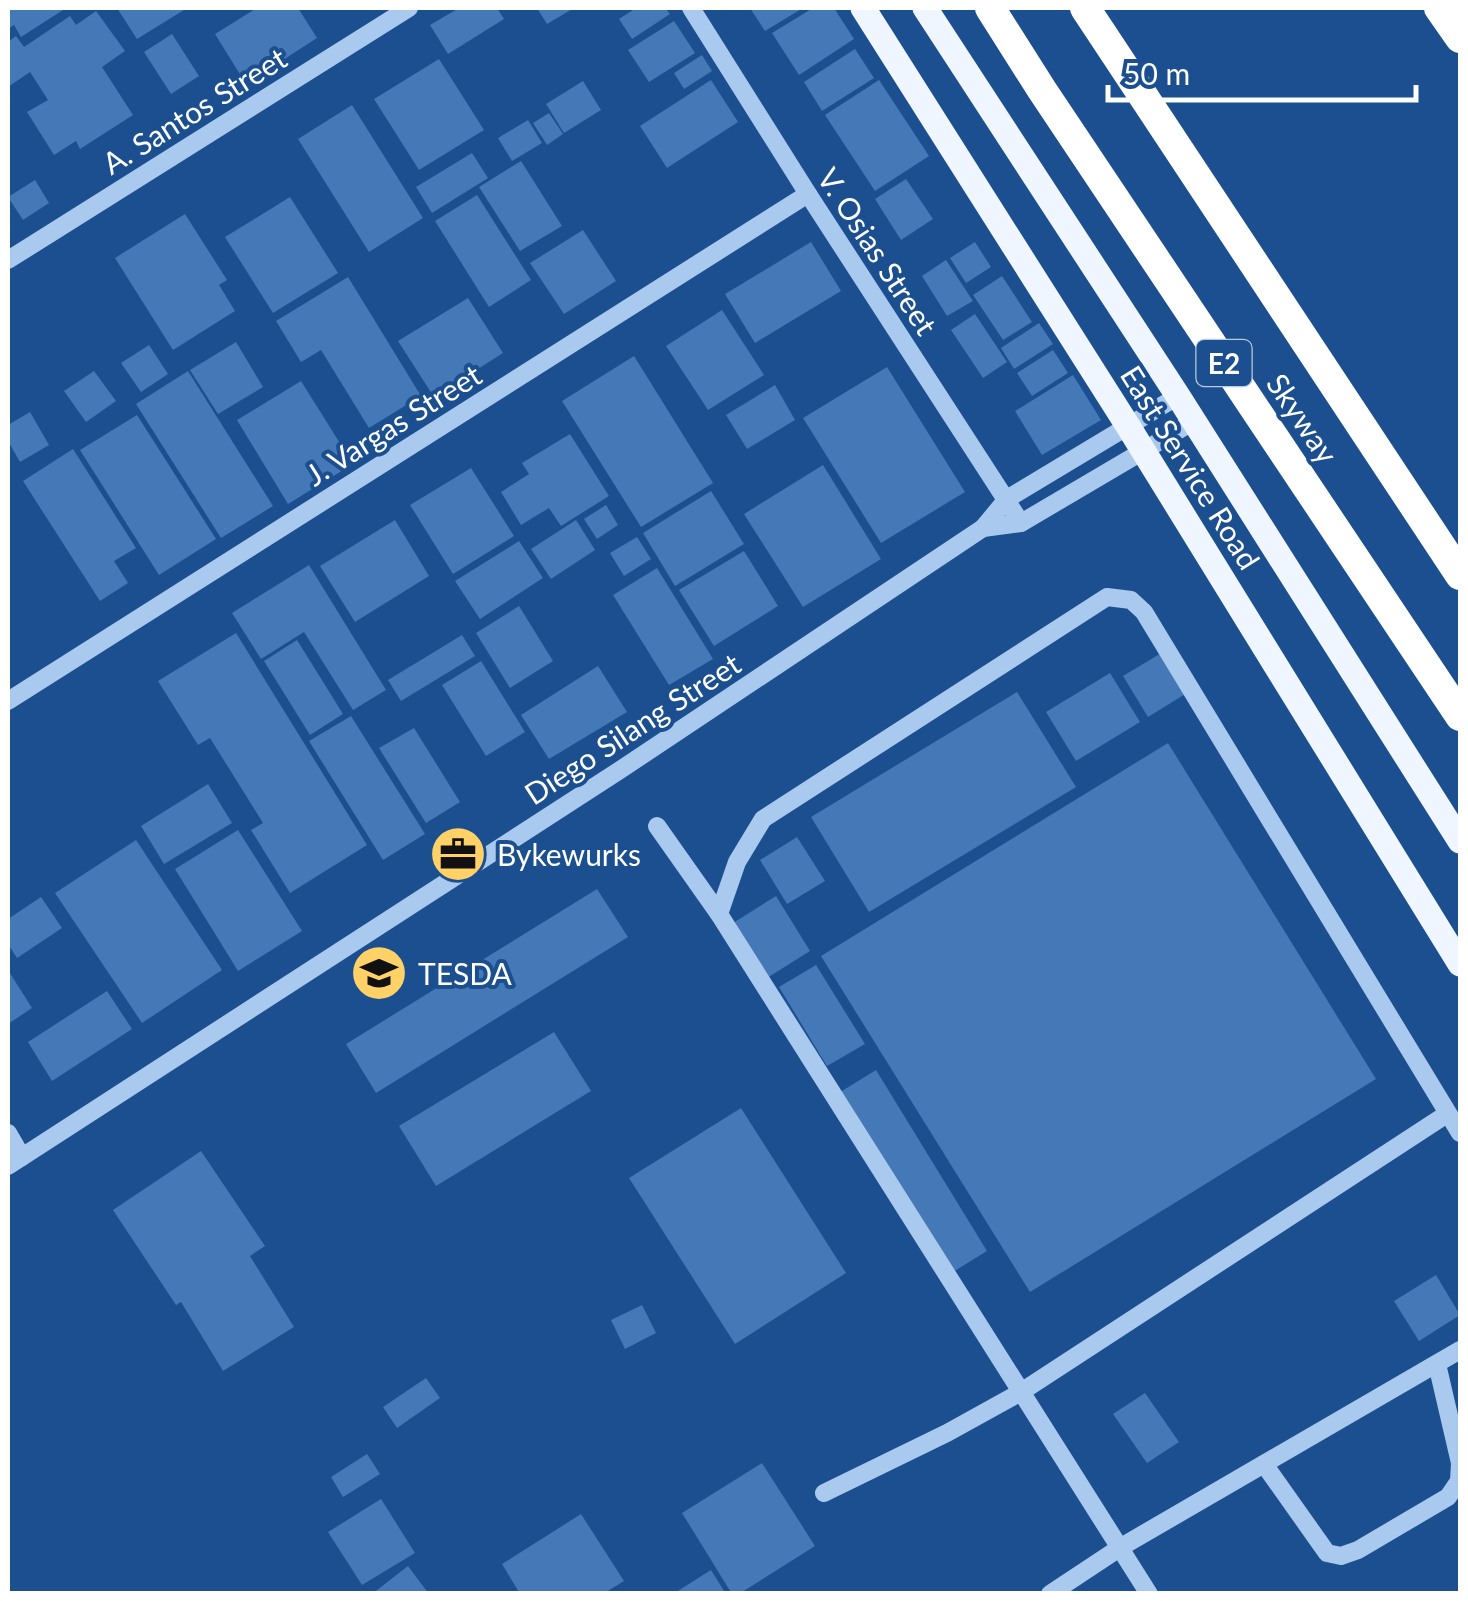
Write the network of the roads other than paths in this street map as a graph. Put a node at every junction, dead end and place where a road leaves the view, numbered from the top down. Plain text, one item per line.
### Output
1 (409, 8) edge
2 (691, 8) edge
3 (863, 8) edge
4 (925, 8) edge
5 (990, 8) edge
6 (1085, 8) edge
7 (1440, 8) edge
8 (1460, 38) edge
9 (808, 194) junction
10 (8, 260) edge
11 (1178, 396) junction
12 (1194, 421) junction
13 (1128, 426) junction
14 (1144, 452) junction
15 (1006, 499) junction
16 (1021, 523) junction
17 (982, 528) junction
18 (1460, 576) edge
19 (8, 701) edge
20 (1460, 716) edge
21 (657, 826) dead end
22 (1460, 841) edge
23 (719, 914) junction
24 (1460, 964) edge
25 (1447, 1114) junction
26 (8, 1133) edge
27 (1460, 1134) edge
28 (15, 1162) edge
29 (1460, 1350) edge
30 (1437, 1364) junction
31 (1022, 1392) junction
32 (1264, 1464) junction
33 (824, 1493) dead end
34 (1121, 1547) junction
35 (1050, 1594) edge
36 (1149, 1594) edge

1 - 10 street, A. Santos Street
2 - 9 street, V. Osias Street
3 - 13 main road, East Service Road
4 - 11 main road, East Service Road
5 - 20 highway, Skyway / E2
6 - 18 highway, Skyway / E2
7 - 8 highway
9 - 15 street, V. Osias Street
9 - 19 street, J. Vargas Street
11 - 12 main road, East Service Road
11 - 13 street, Diego Silang Street
12 - 14 street, Diego Silang Street
12 - 22 main road, East Service Road
13 - 14 main road, East Service Road
13 - 15 street, Diego Silang Street
14 - 16 street, Diego Silang Street
14 - 24 main road, East Service Road
15 - 16 street, V. Osias Street
15 - 17 street, Diego Silang Street
16 - 17 street, Diego Silang Street
17 - 28 street, Diego Silang Street
21 - 23 street
23 - 25 street
23 - 31 street
25 - 27 street
25 - 31 street
26 - 28 street
29 - 30 street
30 - 32 street
30 - 32 street
31 - 33 street
31 - 34 street
32 - 34 street
34 - 35 street
34 - 36 street

